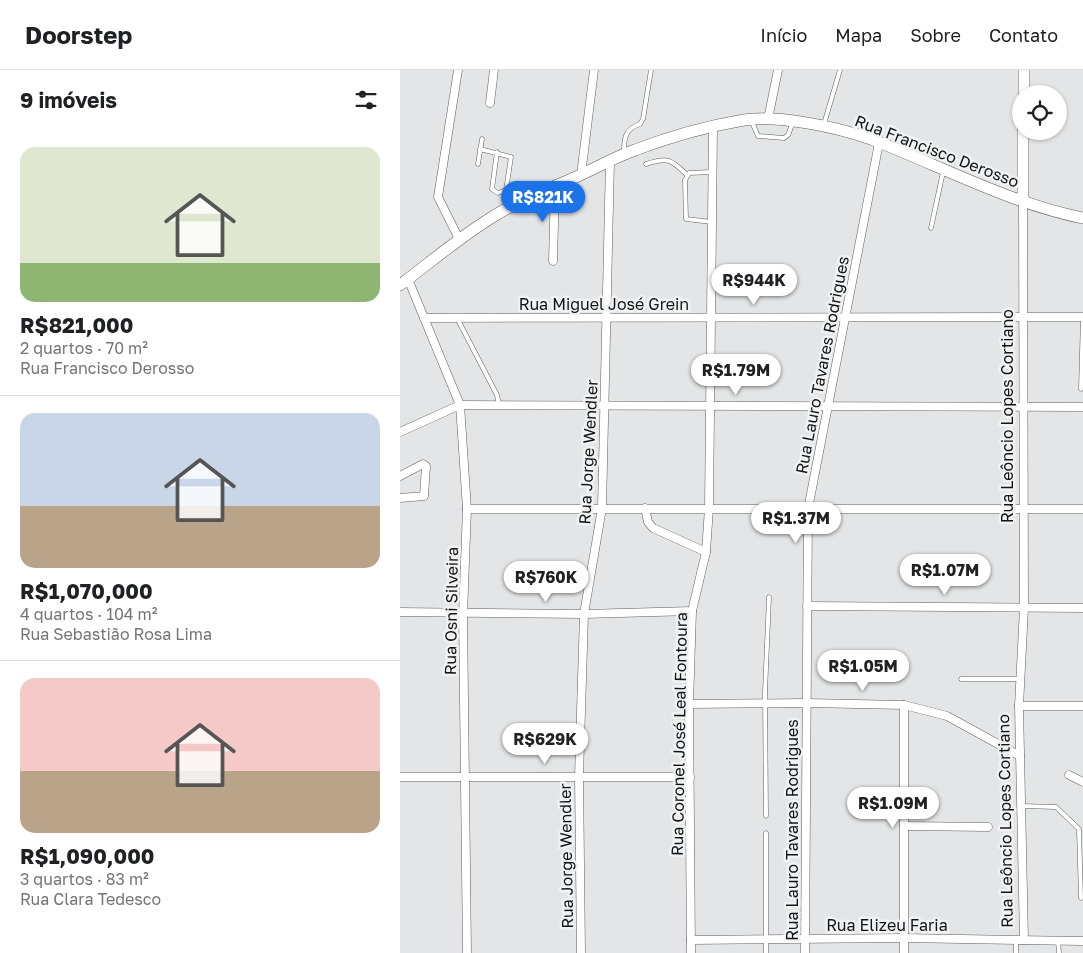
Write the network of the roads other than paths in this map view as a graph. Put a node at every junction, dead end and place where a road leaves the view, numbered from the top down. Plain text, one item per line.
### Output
1 (458, 70) edge
2 (494, 70) edge
3 (594, 70) edge
4 (651, 70) edge
5 (778, 70) edge
6 (840, 70) edge
7 (1024, 70) edge
8 (1024, 85) edge
9 (490, 103) dead end
10 (768, 119) junction
11 (751, 120) junction
12 (793, 122) junction
13 (824, 126) junction
14 (713, 127) junction
15 (482, 139) dead end
16 (1023, 140) edge
17 (879, 143) junction
18 (480, 149) junction
19 (497, 152) junction
20 (624, 155) junction
21 (610, 161) junction
22 (478, 164) dead end
23 (646, 164) dead end
24 (944, 170) junction
25 (713, 172) junction
26 (581, 175) junction
27 (686, 175) junction
28 (555, 186) junction
29 (506, 190) junction
30 (1023, 202) junction
31 (509, 208) junction
32 (1083, 218) edge
33 (712, 222) junction
34 (931, 228) dead end
35 (459, 239) junction
36 (553, 261) dead end
37 (404, 282) edge
38 (1083, 317) edge
39 (424, 318) junction
40 (457, 318) junction
41 (606, 318) junction
42 (711, 318) junction
43 (845, 318) junction
44 (1023, 318) junction
45 (1081, 389) dead end
46 (460, 405) junction
47 (499, 405) junction
48 (604, 405) junction
49 (828, 406) junction
50 (711, 407) junction
51 (1024, 407) junction
52 (1083, 407) edge
53 (400, 432) edge
54 (400, 476) edge
55 (400, 498) edge
56 (602, 508) junction
57 (645, 508) junction
58 (709, 508) junction
59 (467, 509) junction
60 (808, 509) junction
61 (1024, 509) junction
62 (1083, 509) edge
63 (706, 552) junction
64 (769, 598) dead end
65 (807, 606) junction
66 (1024, 608) junction
67 (1083, 608) edge
68 (692, 611) junction
69 (400, 612) edge
70 (463, 614) junction
71 (584, 614) junction
72 (961, 679) dead end
73 (1020, 679) junction
74 (766, 703) junction
75 (806, 703) junction
76 (689, 704) junction
77 (904, 705) junction
78 (1019, 706) junction
79 (1083, 706) edge
80 (1020, 756) junction
81 (1070, 775) dead end
82 (466, 776) junction
83 (579, 776) junction
84 (400, 777) edge
85 (690, 777) junction
86 (1083, 782) edge
87 (1022, 806) junction
88 (766, 816) dead end
89 (904, 826) junction
90 (988, 827) dead end
91 (766, 833) dead end
92 (1081, 898) dead end
93 (805, 938) junction
94 (904, 938) junction
95 (765, 939) junction
96 (691, 940) junction
97 (1020, 940) junction
98 (1058, 940) junction
99 (1083, 941) edge
100 (466, 953) edge
101 (581, 953) edge
102 (691, 953) edge
103 (766, 953) edge
104 (805, 953) edge
105 (904, 953) edge
106 (1016, 953) edge
107 (1059, 953) edge

1 - 35 street
2 - 9 street
3 - 26 street
4 - 20 lane
5 - 10 street
6 - 13 lane
7 - 8 main road
10 - 11 main road, Rua Francisco Derosso
10 - 12 main road, Rua Francisco Derosso
11 - 12 lane
11 - 14 main road, Rua Francisco Derosso
12 - 13 main road, Rua Francisco Derosso
13 - 17 main road, Rua Francisco Derosso
14 - 20 main road, Rua Francisco Derosso
14 - 25 street, Rua Coronel José Leal Fontoura
15 - 18 lane
16 - 30 main road, Rua Leôncio Lopes Cortiano
17 - 24 main road, Rua Francisco Derosso
17 - 43 street, Rua Lauro Tavares Rodrigues
18 - 19 lane
18 - 22 lane
19 - 29 lane
19 - 29 lane
20 - 21 main road, Rua Francisco Derosso
21 - 26 main road, Rua Francisco Derosso
21 - 41 street, Rua Jorge Wendler
23 - 27 lane
24 - 30 main road, Rua Francisco Derosso
24 - 34 lane
25 - 27 lane
25 - 33 street, Rua Coronel José Leal Fontoura
26 - 28 main road, Rua Francisco Derosso
27 - 33 lane
28 - 31 main road, Rua Francisco Derosso
28 - 36 street
29 - 31 lane
30 - 32 main road, Rua Francisco Derosso
30 - 44 street, Rua Leôncio Lopes Cortiano
31 - 35 main road, Rua Francisco Derosso
33 - 42 street, Rua Coronel José Leal Fontoura
35 - 37 main road, Rua Francisco Derosso
37 - 39 street, Rua Osni Silveira
38 - 44 street, Rua Miguel José Grein
38 - 45 lane
39 - 40 street, Rua Miguel José Grein
39 - 46 street, Rua Osni Silveira
40 - 41 street, Rua Miguel José Grein
40 - 47 lane
41 - 42 street, Rua Miguel José Grein
41 - 48 street, Rua Jorge Wendler
42 - 43 street, Rua Miguel José Grein
42 - 50 street, Rua Coronel José Leal Fontoura
43 - 44 street, Rua Miguel José Grein
43 - 49 street, Rua Lauro Tavares Rodrigues
44 - 51 street, Rua Leôncio Lopes Cortiano
46 - 47 street
46 - 53 street
46 - 59 street, Rua Osni Silveira
47 - 48 street
48 - 50 street
48 - 56 street, Rua Jorge Wendler
49 - 50 street
49 - 51 street
49 - 60 street, Rua Lauro Tavares Rodrigues
50 - 58 street, Rua Coronel José Leal Fontoura
51 - 52 street
51 - 61 street, Rua Leôncio Lopes Cortiano
54 - 55 street
56 - 57 street
56 - 59 street
56 - 71 street, Rua Jorge Wendler
57 - 58 street
57 - 63 street
58 - 60 street
58 - 63 street, Rua Coronel José Leal Fontoura
59 - 70 street, Rua Osni Silveira
60 - 61 street
60 - 65 street, Rua Lauro Tavares Rodrigues
61 - 62 street
61 - 66 street, Rua Leôncio Lopes Cortiano
63 - 68 street, Rua Coronel José Leal Fontoura
64 - 74 lane
65 - 66 street
65 - 75 street, Rua Lauro Tavares Rodrigues
66 - 67 street
66 - 73 street, Rua Leôncio Lopes Cortiano
68 - 71 street
68 - 76 street, Rua Coronel José Leal Fontoura
69 - 70 street
70 - 71 street
70 - 82 street, Rua Osni Silveira
71 - 83 street, Rua Jorge Wendler
72 - 73 lane
73 - 78 street, Rua Leôncio Lopes Cortiano
74 - 75 street
74 - 76 street
74 - 88 lane
75 - 77 street
75 - 93 street, Rua Lauro Tavares Rodrigues
76 - 85 street, Rua Coronel José Leal Fontoura
77 - 80 street
77 - 89 street
78 - 79 street
78 - 80 street, Rua Leôncio Lopes Cortiano
80 - 87 street, Rua Leôncio Lopes Cortiano
81 - 86 street
82 - 83 street
82 - 84 street
82 - 100 street, Rua Osni Silveira
83 - 85 street
83 - 101 street, Rua Jorge Wendler
85 - 96 street, Rua Coronel José Leal Fontoura
87 - 92 lane
87 - 97 street, Rua Leôncio Lopes Cortiano
89 - 90 street
89 - 94 street
91 - 95 lane
93 - 94 street, Rua Elizeu Faria
93 - 95 street, Rua Elizeu Faria
93 - 104 street, Rua Lauro Tavares Rodrigues
94 - 97 street, Rua Elizeu Faria
94 - 105 street
95 - 96 street, Rua Elizeu Faria
95 - 103 lane
96 - 102 street, Rua Coronel José Leal Fontoura
97 - 98 street, Rua Elizeu Faria
97 - 106 lane
98 - 99 street, Rua Elizeu Faria
98 - 107 lane

